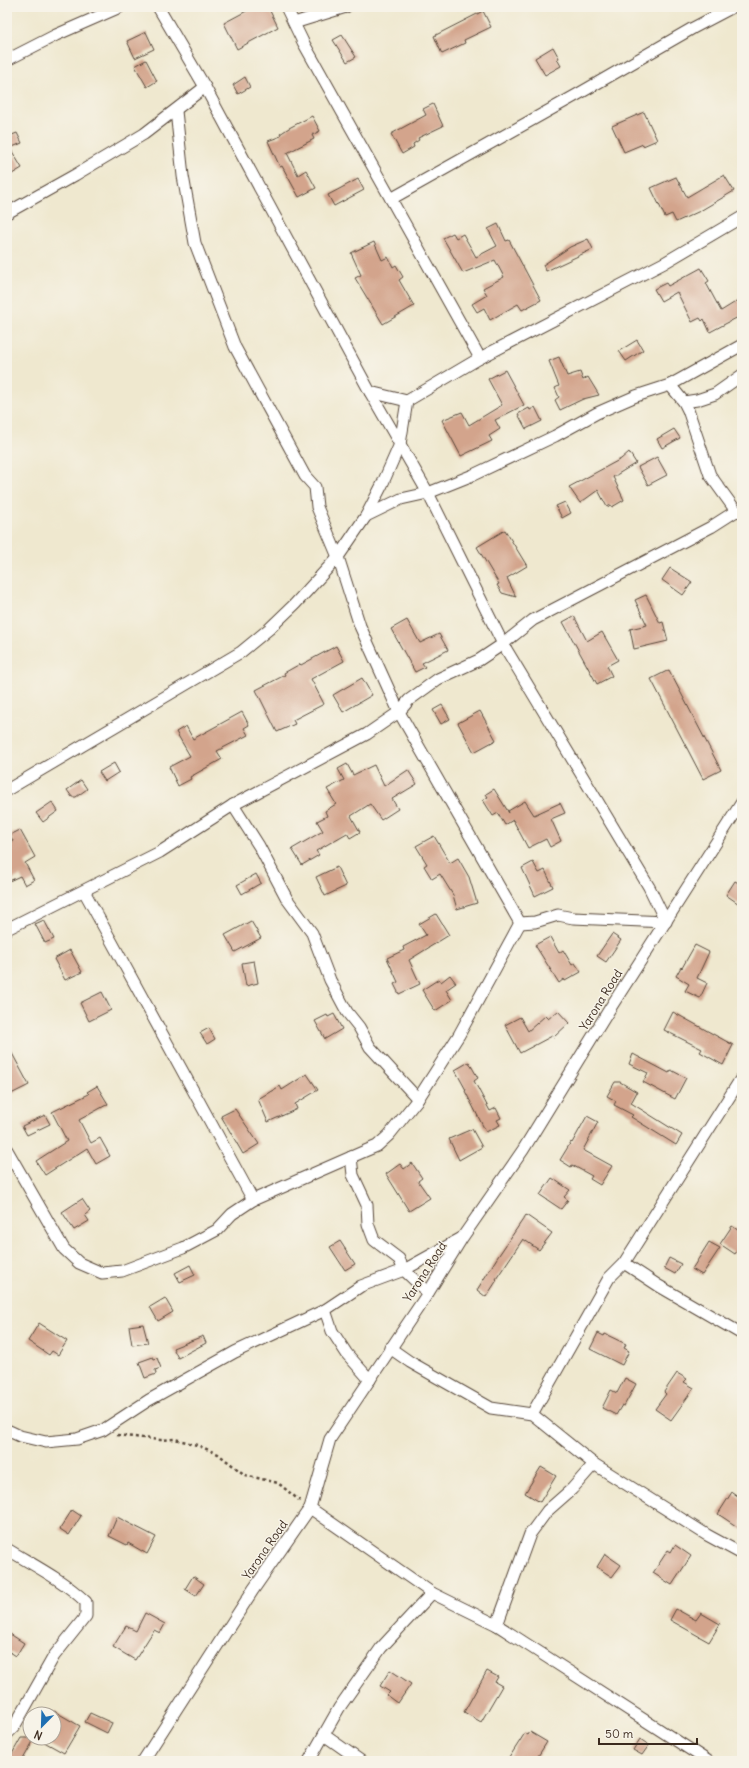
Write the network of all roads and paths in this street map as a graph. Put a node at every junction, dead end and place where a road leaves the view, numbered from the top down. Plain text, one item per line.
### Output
1 (120, 7) edge
2 (158, 7) edge
3 (286, 7) edge
4 (346, 7) edge
5 (734, 7) edge
6 (294, 23) junction
7 (7, 60) edge
8 (205, 87) junction
9 (176, 111) junction
10 (391, 199) junction
11 (7, 212) edge
12 (742, 217) edge
13 (742, 345) edge
14 (480, 358) junction
15 (742, 375) edge
16 (670, 385) junction
17 (370, 392) junction
18 (407, 401) junction
19 (684, 402) junction
20 (400, 444) junction
21 (428, 493) junction
22 (739, 512) edge
23 (366, 516) junction
24 (338, 557) junction
25 (504, 644) junction
26 (398, 712) junction
27 (7, 790) edge
28 (742, 802) edge
29 (233, 805) junction
30 (84, 891) junction
31 (666, 922) junction
32 (520, 923) junction
33 (7, 930) edge
34 (742, 1077) edge
35 (418, 1099) junction
36 (7, 1150) edge
37 (351, 1157) junction
38 (253, 1200) junction
39 (462, 1238) junction
40 (624, 1263) junction
41 (404, 1270) junction
42 (428, 1293) junction
43 (325, 1310) junction
44 (742, 1334) edge
45 (390, 1348) junction
46 (370, 1380) junction
47 (532, 1414) junction
48 (7, 1430) edge
49 (103, 1430) junction
50 (594, 1464) junction
51 (310, 1508) junction
52 (7, 1549) edge
53 (742, 1554) edge
54 (432, 1593) junction
55 (497, 1625) junction
56 (7, 1734) edge
57 (324, 1735) junction
58 (143, 1761) edge
59 (309, 1761) edge
60 (361, 1761) edge
61 (708, 1761) edge

1 - 7 street
2 - 8 street
3 - 6 street
4 - 6 street
5 - 10 street
6 - 10 street
8 - 9 street
8 - 17 street
9 - 11 street
9 - 24 street
10 - 14 street
12 - 14 street
13 - 16 street
14 - 18 street
15 - 19 street
16 - 19 street
16 - 21 street
17 - 18 street
17 - 20 street
18 - 20 street
19 - 22 street
20 - 21 street
20 - 23 street
21 - 23 street
21 - 25 street
22 - 25 street
23 - 24 street
24 - 26 street
24 - 27 street
25 - 26 street
25 - 31 street
26 - 29 street
26 - 32 street
28 - 31 street, Yarona Road
29 - 30 street
29 - 35 street
30 - 33 street
30 - 38 street
31 - 32 street
31 - 39 street, Yarona Road
32 - 35 street
34 - 40 street
35 - 37 street
36 - 38 street
37 - 38 street
37 - 41 street
39 - 41 street
39 - 42 street, Yarona Road
40 - 44 street
40 - 47 street
41 - 42 street
41 - 43 street
42 - 45 street, Yarona Road
43 - 46 street
43 - 49 street
45 - 46 street, Yarona Road
45 - 47 street
46 - 51 street, Yarona Road
47 - 50 street
48 - 49 street
49 - 51 path
50 - 53 street
50 - 55 street
51 - 54 street
51 - 58 street, Yarona Road
52 - 56 street
54 - 55 street
54 - 57 street
55 - 61 street
57 - 59 street
57 - 60 street

